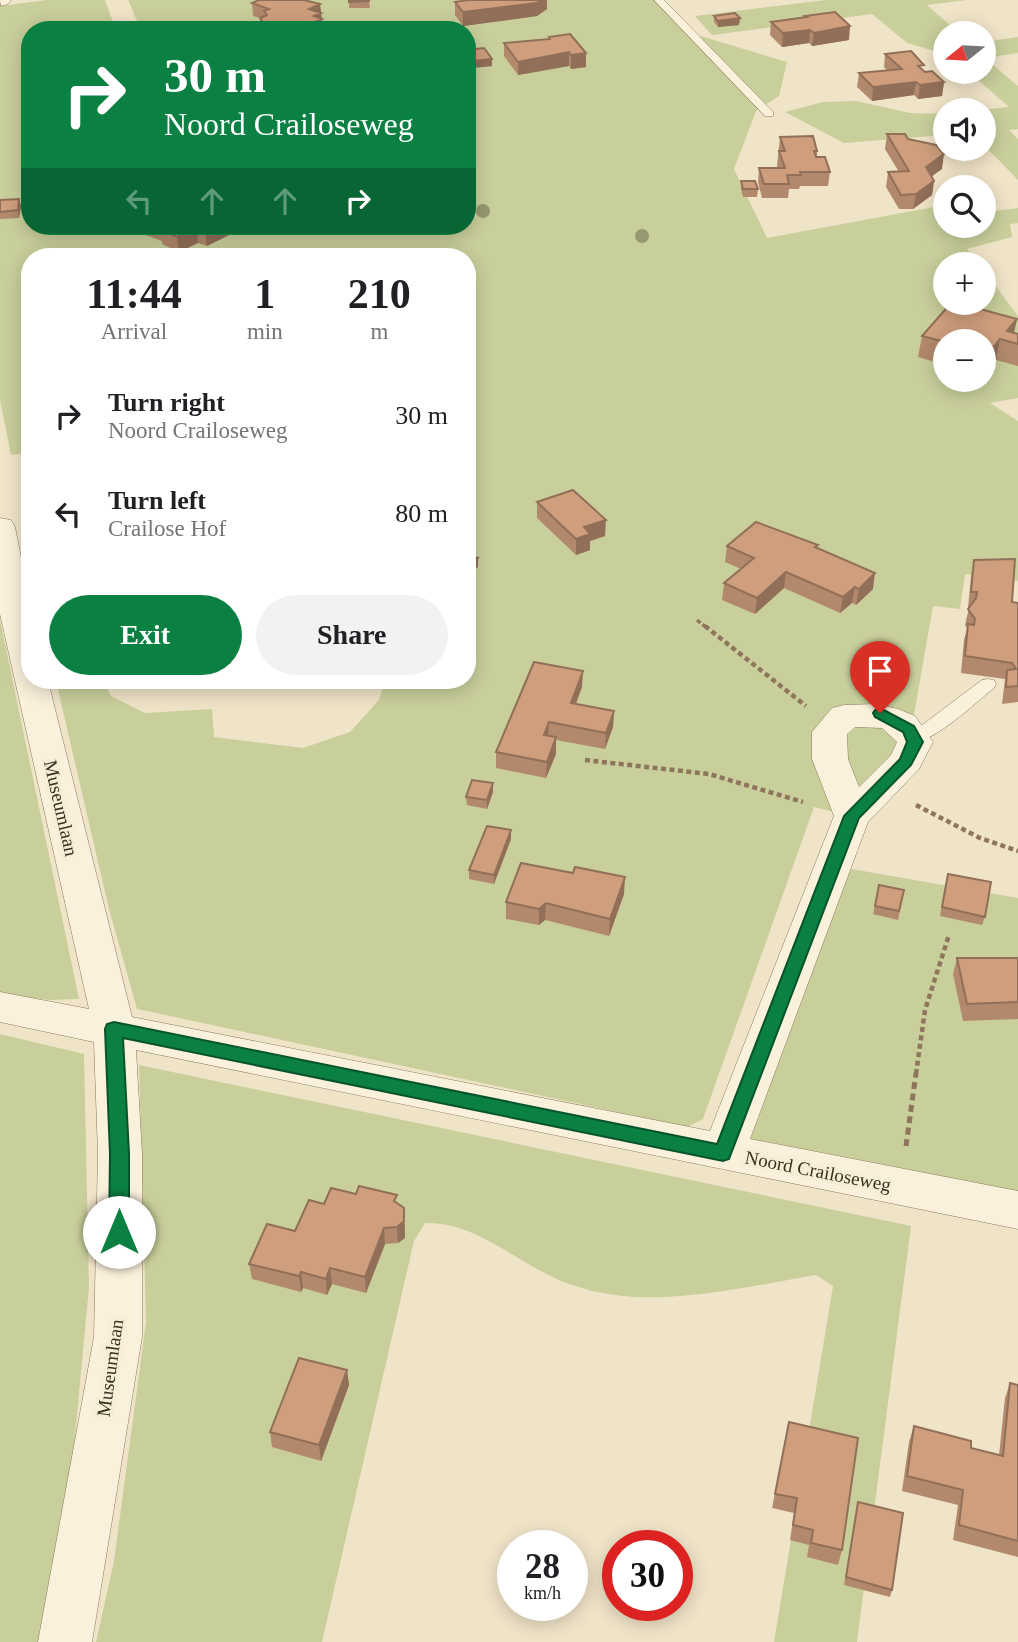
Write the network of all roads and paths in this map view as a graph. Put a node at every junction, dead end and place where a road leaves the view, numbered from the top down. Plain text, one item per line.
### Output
1 (659, 0) edge
2 (769, 114) dead end
3 (0, 527) edge
4 (697, 620) dead end
5 (21, 635) edge
6 (989, 684) dead end
7 (33, 689) edge
8 (833, 728) junction
9 (913, 738) junction
10 (585, 760) dead end
11 (904, 799) dead end
12 (811, 804) dead end
13 (852, 816) junction
14 (1018, 851) edge
15 (949, 935) dead end
16 (0, 1007) edge
17 (114, 1029) junction
18 (723, 1153) junction
19 (900, 1187) junction
20 (1018, 1210) edge
21 (65, 1642) edge

1 - 2 lane
3 - 5 street
4 - 8 path
6 - 9 lane
7 - 17 street, Museumlaan
8 - 9 street
8 - 13 street
9 - 13 street
10 - 12 path
11 - 14 path
13 - 18 street
15 - 19 path
16 - 17 street, Noord Crailoseweg
17 - 18 street, Noord Crailoseweg
17 - 21 street, Museumlaan
18 - 19 street, Noord Crailoseweg
19 - 20 street, Noord Crailoseweg

